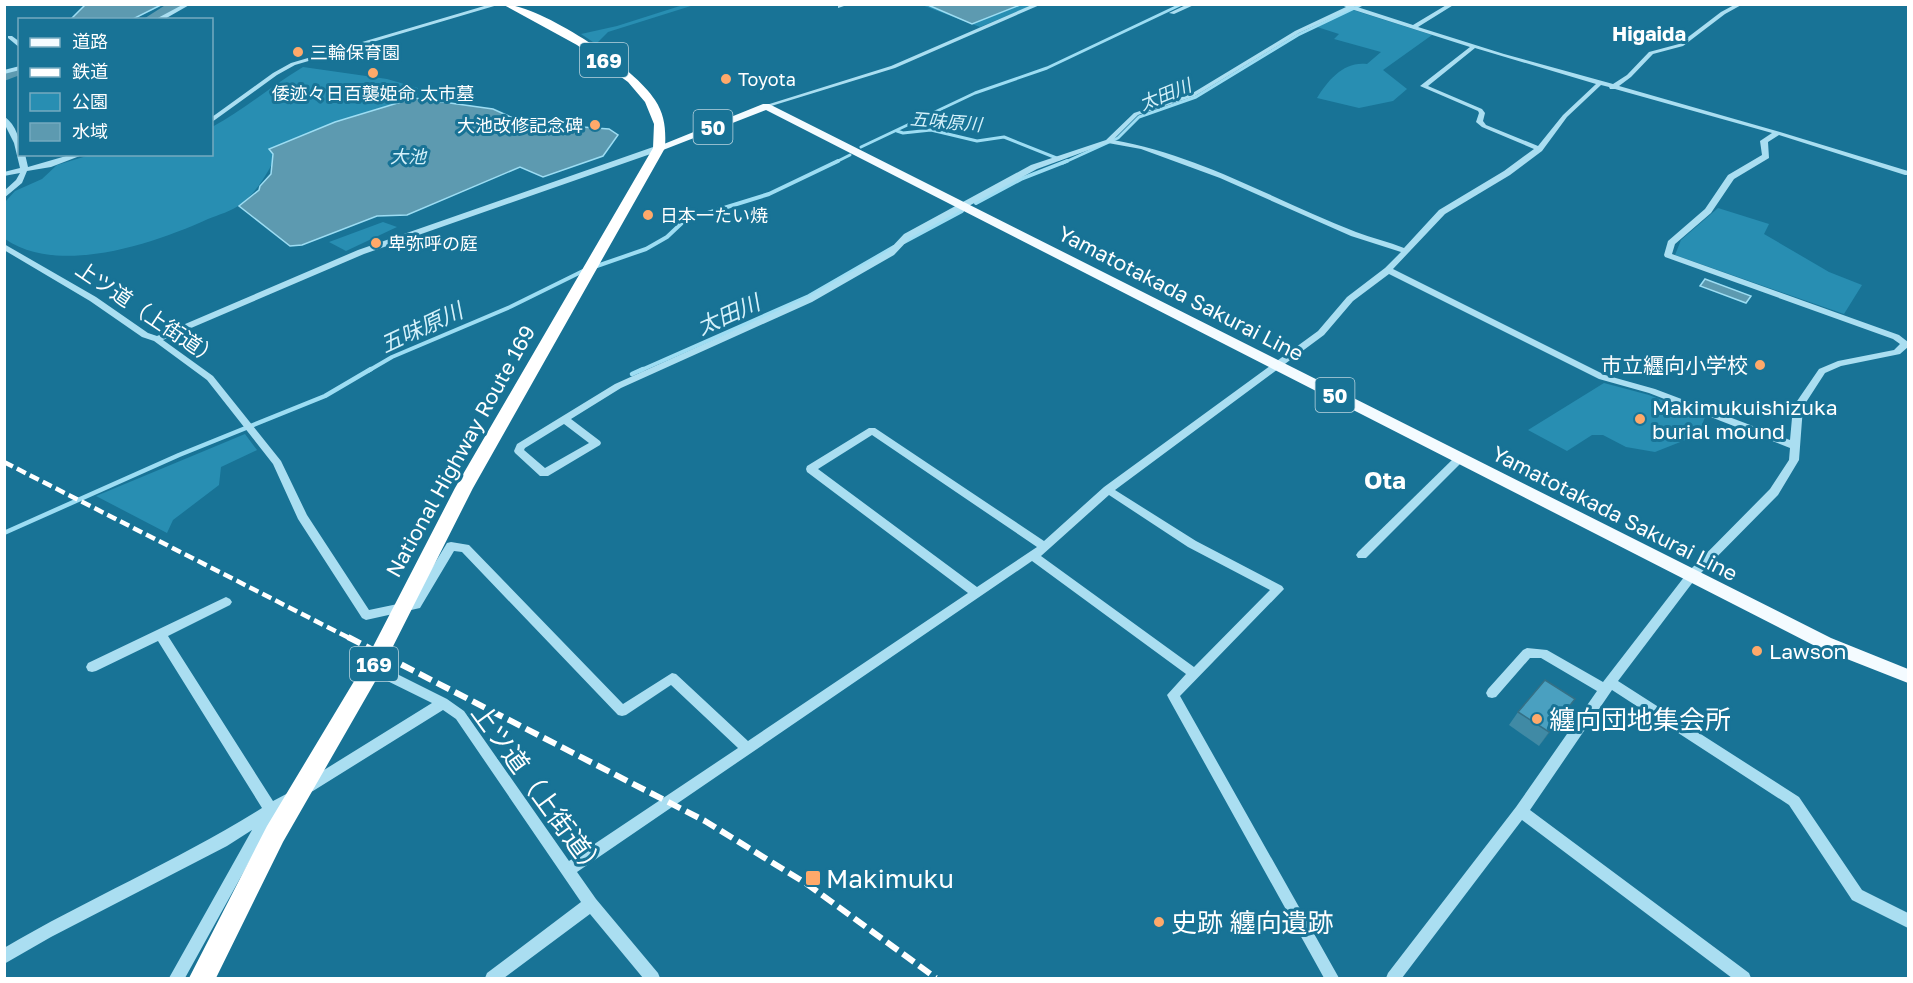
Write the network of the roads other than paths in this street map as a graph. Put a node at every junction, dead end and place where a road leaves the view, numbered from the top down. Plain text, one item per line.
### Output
1 (189, 4) edge
2 (500, 4) edge
3 (506, 4) edge
4 (528, 4) edge
5 (848, 4) edge
6 (1040, 4) edge
7 (1194, 4) edge
8 (1341, 4) edge
9 (1357, 4) edge
10 (1453, 4) edge
11 (1741, 4) edge
12 (1350, 7) junction
13 (840, 8) dead end
14 (1172, 13) dead end
15 (161, 18) edge
16 (1413, 27) junction
17 (569, 34) junction
18 (10, 37) dead end
19 (18, 44) edge
20 (1473, 46) junction
21 (1599, 84) junction
22 (1612, 88) junction
23 (766, 106) junction
24 (4, 118) edge
25 (213, 119) edge
26 (1778, 133) junction
27 (1108, 141) junction
28 (18, 145) edge
29 (659, 148) junction
30 (1539, 149) junction
31 (21, 156) edge
32 (75, 156) edge
33 (631, 159) junction
34 (647, 169) junction
35 (24, 170) junction
36 (1908, 173) edge
37 (4, 174) edge
38 (4, 196) edge
39 (964, 206) junction
40 (4, 246) edge
41 (1407, 251) junction
42 (1388, 270) junction
43 (157, 339) junction
44 (1278, 367) junction
45 (564, 420) junction
46 (1793, 445) junction
47 (1460, 458) junction
48 (1108, 490) junction
49 (1045, 547) junction
50 (1032, 555) junction
51 (1362, 555) dead end
52 (1692, 575) junction
53 (976, 593) junction
54 (226, 602) dead end
55 (160, 634) junction
56 (362, 662) dead end
57 (92, 666) dead end
58 (1195, 674) junction
59 (1908, 676) edge
60 (1607, 686) junction
61 (1492, 693) dead end
62 (443, 703) junction
63 (747, 748) junction
64 (1521, 811) junction
65 (273, 822) junction
66 (569, 869) junction
67 (591, 904) junction
68 (1908, 921) edge
69 (4, 957) edge
70 (177, 978) edge
71 (202, 978) edge
72 (492, 978) edge
73 (653, 978) edge
74 (1332, 978) edge
75 (1393, 978) edge
76 (1744, 978) edge

1 - 15 street
2 - 25 street
3 - 17 highway, National Highway Route 169 / 169
4 - 17 highway, 169
5 - 13 street
6 - 23 street
7 - 14 street
8 - 12 street
9 - 12 street
10 - 16 street
11 - 22 street
12 - 16 street
12 - 27 street
16 - 20 street
17 - 29 highway, National Highway Route 169 / 169
18 - 19 street
20 - 21 street
20 - 30 street
21 - 22 street
21 - 30 street
22 - 26 street
23 - 29 main road, 50
23 - 39 main road, Yamatotakada Sakurai Line / 50
24 - 28 street
26 - 36 street
26 - 46 street
27 - 39 street
27 - 41 street
29 - 33 street
29 - 34 highway, National Highway Route 169 / 169
30 - 41 street
31 - 35 street
32 - 35 street
33 - 34 street
33 - 43 street
34 - 65 highway, National Highway Route 169 / 169
35 - 37 street
35 - 38 street
39 - 44 main road, Yamatotakada Sakurai Line / 50
39 - 45 street
40 - 43 street, 上ツ道（上街道）
41 - 42 street
42 - 44 street
42 - 46 street
43 - 63 street, 上ツ道（上街道）
44 - 47 main road, Yamatotakada Sakurai Line / 50
44 - 48 street
45 - 45 street
46 - 52 street
47 - 51 street
47 - 52 main road, Yamatotakada Sakurai Line / 50
48 - 49 street
48 - 58 street
49 - 50 street
49 - 53 street
50 - 53 street
50 - 58 street
52 - 59 main road, Yamatotakada Sakurai Line / 50
52 - 60 street
53 - 63 street
54 - 55 street
55 - 57 street
55 - 65 street
56 - 62 street, 上ツ道（上街道）
58 - 74 street
60 - 61 street
60 - 64 street
60 - 68 street
62 - 65 street
62 - 66 street, 上ツ道（上街道）
63 - 66 street
64 - 75 street
64 - 76 street
65 - 69 street
65 - 70 street
65 - 71 highway, National Highway Route 169 / 169
66 - 67 street, 上ツ道（上街道）
67 - 72 street
67 - 73 street, 上ツ道（上街道）

